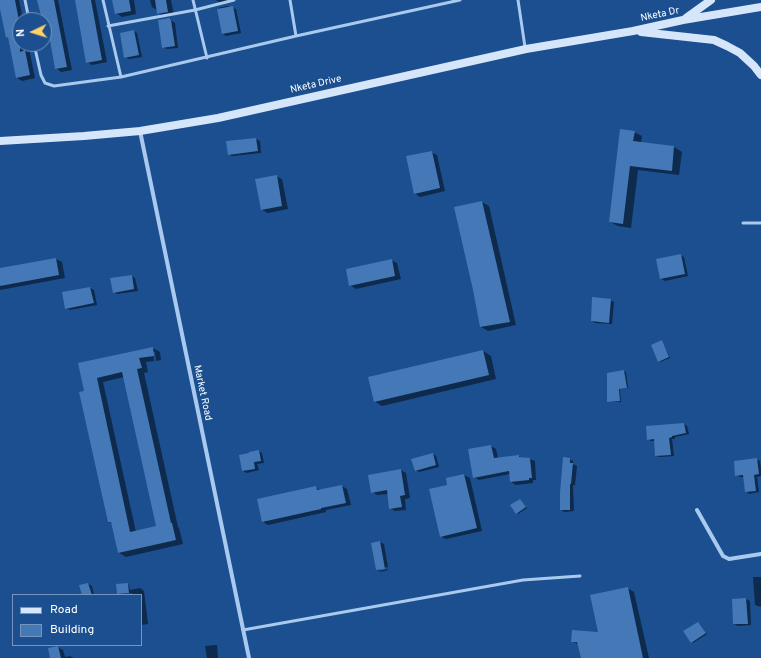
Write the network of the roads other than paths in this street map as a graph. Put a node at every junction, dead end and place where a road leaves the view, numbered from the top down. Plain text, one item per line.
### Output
1 (25, 0) edge
2 (103, 0) edge
3 (193, 0) edge
4 (234, 0) edge
5 (290, 0) edge
6 (460, 0) edge
7 (518, 0) edge
8 (711, 0) edge
9 (761, 7) edge
10 (195, 10) junction
11 (27, 12) edge
12 (683, 20) junction
13 (108, 26) junction
14 (633, 31) junction
15 (296, 36) junction
16 (526, 49) junction
17 (36, 52) edge
18 (207, 58) junction
19 (761, 75) edge
20 (121, 77) junction
21 (140, 131) junction
22 (0, 141) edge
23 (743, 223) dead end
24 (761, 224) edge
25 (697, 510) dead end
26 (761, 554) edge
27 (580, 576) dead end
28 (243, 630) junction
29 (250, 658) edge

1 - 11 lane
2 - 13 lane
3 - 10 lane
4 - 10 lane
5 - 15 lane
6 - 15 lane
7 - 16 lane
8 - 12 street
9 - 12 street, Nketa Dr
10 - 13 lane
10 - 18 lane
12 - 14 street, Nketa Dr
13 - 20 lane
14 - 16 street, Nketa Drive
14 - 19 street
15 - 18 lane
16 - 21 street, Nketa Drive
17 - 20 lane
18 - 20 lane
21 - 22 street, Nketa Drive
21 - 28 street, Market Road
23 - 24 lane
25 - 26 street
27 - 28 lane
28 - 29 street, Market Road

